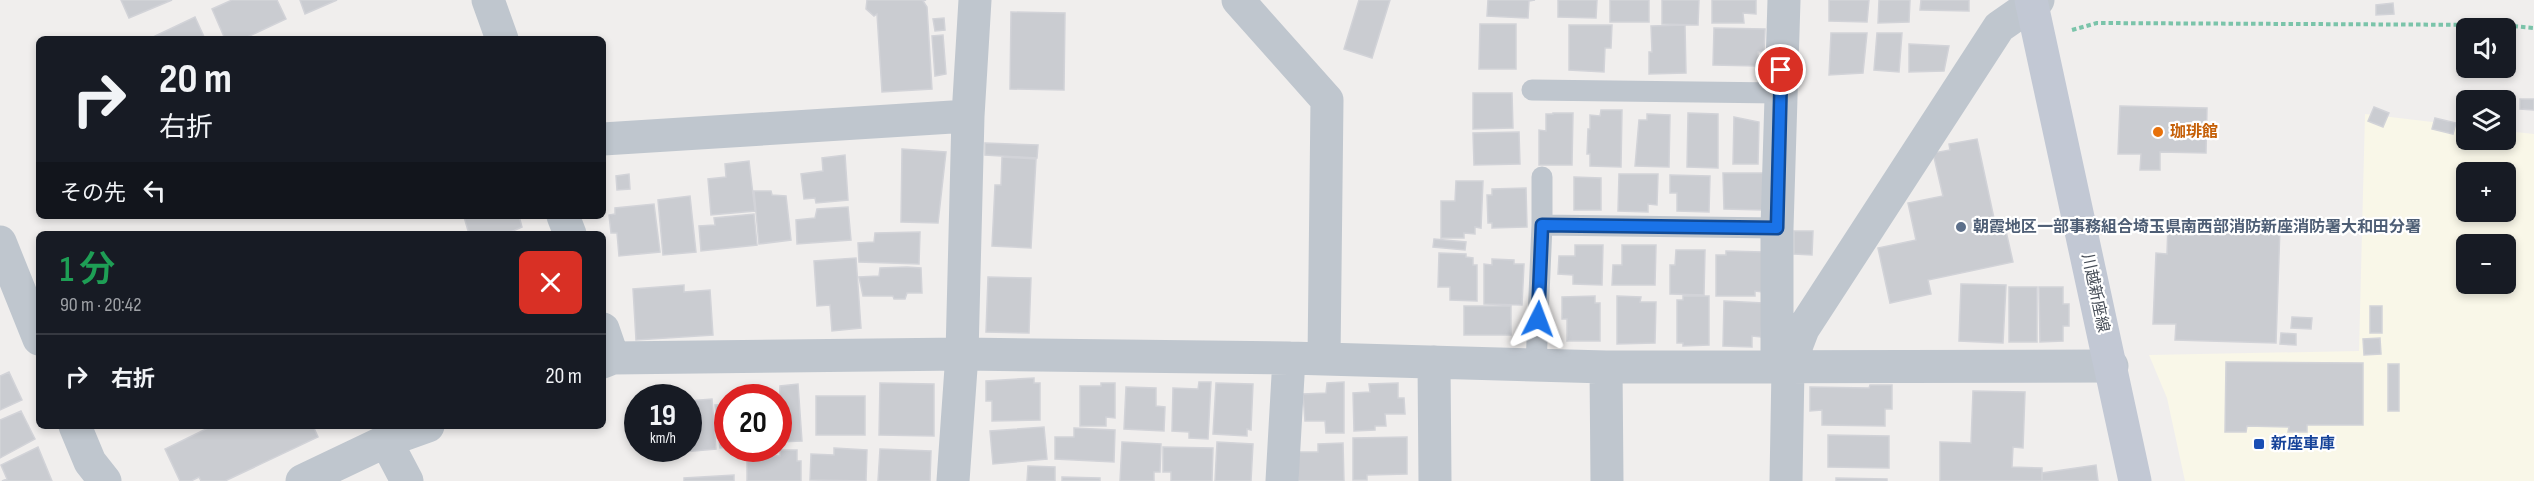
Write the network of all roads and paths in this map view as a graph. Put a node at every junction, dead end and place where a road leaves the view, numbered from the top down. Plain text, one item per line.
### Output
1 (488, 0) edge
2 (975, 0) edge
3 (1238, 0) edge
4 (1784, 0) edge
5 (2034, 1) edge
6 (2534, 28) edge
7 (501, 36) edge
8 (2039, 39) junction
9 (1533, 90) dead end
10 (1781, 93) junction
11 (968, 116) junction
12 (606, 139) edge
13 (1542, 177) dead end
14 (1542, 225) junction
15 (1777, 228) junction
16 (0, 242) edge
17 (36, 332) edge
18 (606, 350) edge
19 (962, 354) junction
20 (1289, 358) junction
21 (1324, 359) junction
22 (1434, 363) junction
23 (1536, 365) junction
24 (2112, 366) junction
25 (1606, 367) junction
26 (1782, 368) junction
27 (76, 429) edge
28 (420, 429) edge
29 (386, 441) junction
30 (105, 481) edge
31 (302, 481) edge
32 (407, 481) edge
33 (953, 481) edge
34 (1281, 481) edge
35 (1435, 481) edge
36 (1607, 481) edge
37 (1786, 481) edge
38 (2135, 481) edge

1 - 7 street
2 - 11 street
3 - 21 street
4 - 10 street
5 - 8 main road, 川越新座線
5 - 26 street
6 - 8 path
8 - 24 main road, 川越新座線
9 - 10 lane
10 - 15 street
11 - 12 street
11 - 19 street
13 - 14 lane
14 - 15 lane
14 - 23 lane
15 - 26 street
16 - 17 street
18 - 19 street
19 - 20 street
19 - 33 street
20 - 21 street
20 - 34 street
21 - 22 street
22 - 23 street
22 - 35 street
23 - 25 street
24 - 26 street
24 - 38 main road, 川越新座線
25 - 26 street
25 - 36 street
26 - 37 street
27 - 30 street
28 - 29 street
29 - 31 street
29 - 32 street

